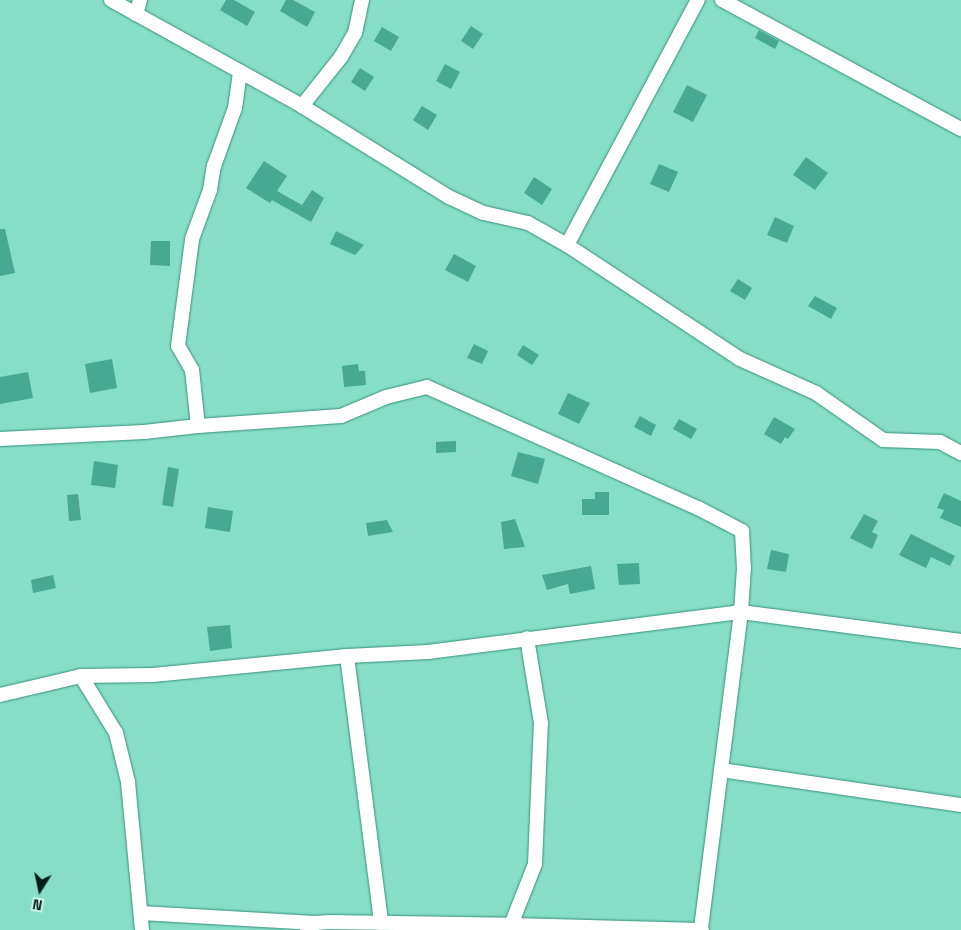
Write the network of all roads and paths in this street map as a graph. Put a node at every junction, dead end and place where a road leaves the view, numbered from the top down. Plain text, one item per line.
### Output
1 (111, 0) edge
2 (362, 0) edge
3 (698, 0) edge
4 (722, 0) edge
5 (138, 7) edge
6 (240, 71) junction
7 (302, 106) junction
8 (961, 130) edge
9 (567, 245) junction
10 (198, 426) junction
11 (0, 439) edge
12 (961, 453) edge
13 (741, 612) junction
14 (527, 638) junction
15 (961, 641) edge
16 (346, 656) junction
17 (81, 676) junction
18 (0, 695) edge
19 (721, 770) junction
20 (961, 805) edge
21 (141, 913) junction
22 (381, 922) junction
23 (311, 926) edge
24 (510, 928) edge
25 (142, 930) edge
26 (701, 930) edge

1 - 5 street
2 - 7 street
3 - 9 street
4 - 8 street
5 - 6 street
6 - 7 street
6 - 10 street
7 - 9 street
9 - 12 street
10 - 11 street
10 - 13 street
13 - 14 street
13 - 15 street
13 - 19 street
14 - 16 street
14 - 24 street
16 - 17 street
16 - 22 street
17 - 18 street
17 - 21 street
19 - 20 street
19 - 26 street
21 - 23 street
21 - 25 street
22 - 23 street
22 - 24 street
24 - 26 street

